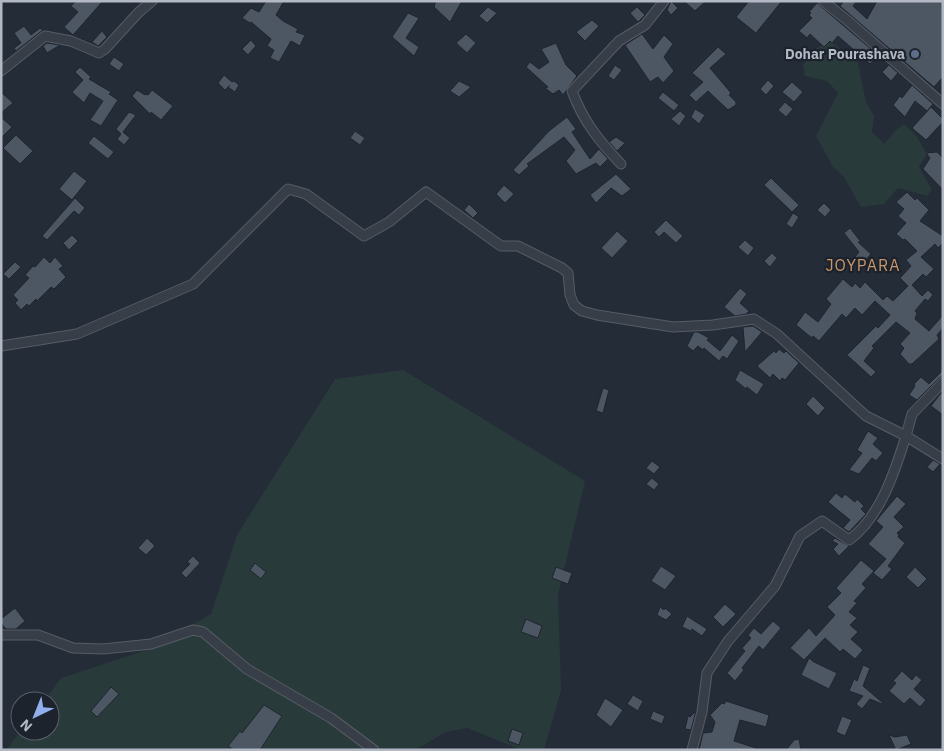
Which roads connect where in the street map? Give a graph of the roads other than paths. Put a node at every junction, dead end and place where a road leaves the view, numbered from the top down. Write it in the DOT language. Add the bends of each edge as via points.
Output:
graph roads {
  1 [pos="152,1"];
  2 [pos="664,1"];
  3 [pos="823,1"];
  4 [pos="1,71"];
  5 [pos="943,104"];
  6 [pos="621,164"];
  7 [pos="1,346"];
  8 [pos="943,382"];
  9 [pos="906,436"];
  10 [pos="943,459"];
  11 [pos="1,635"];
  12 [pos="374,750"];
  13 [pos="692,750"];
  1 -- 4 [label="street" via="99,53 71,41 45,36"];
  2 -- 6 [label="street" via="645,25 619,41 572,91 580,112 594,133"];
  3 -- 5 [label="street"];
  7 -- 9 [label="street" via="77,334 193,284 288,189 306,194 364,236 389,222 426,192 501,246 518,246 562,268 568,273 574,305 582,310 673,327 754,319 777,334 866,416"];
  8 -- 9 [label="street" via="912,414"];
  9 -- 10 [label="street"];
  9 -- 13 [label="street" via="882,500 859,533 849,540 822,520 800,536 775,586 728,641 707,674"];
  11 -- 12 [label="street" via="38,635 73,648 103,649 152,644 193,630 203,632 247,669 331,718"];
}
